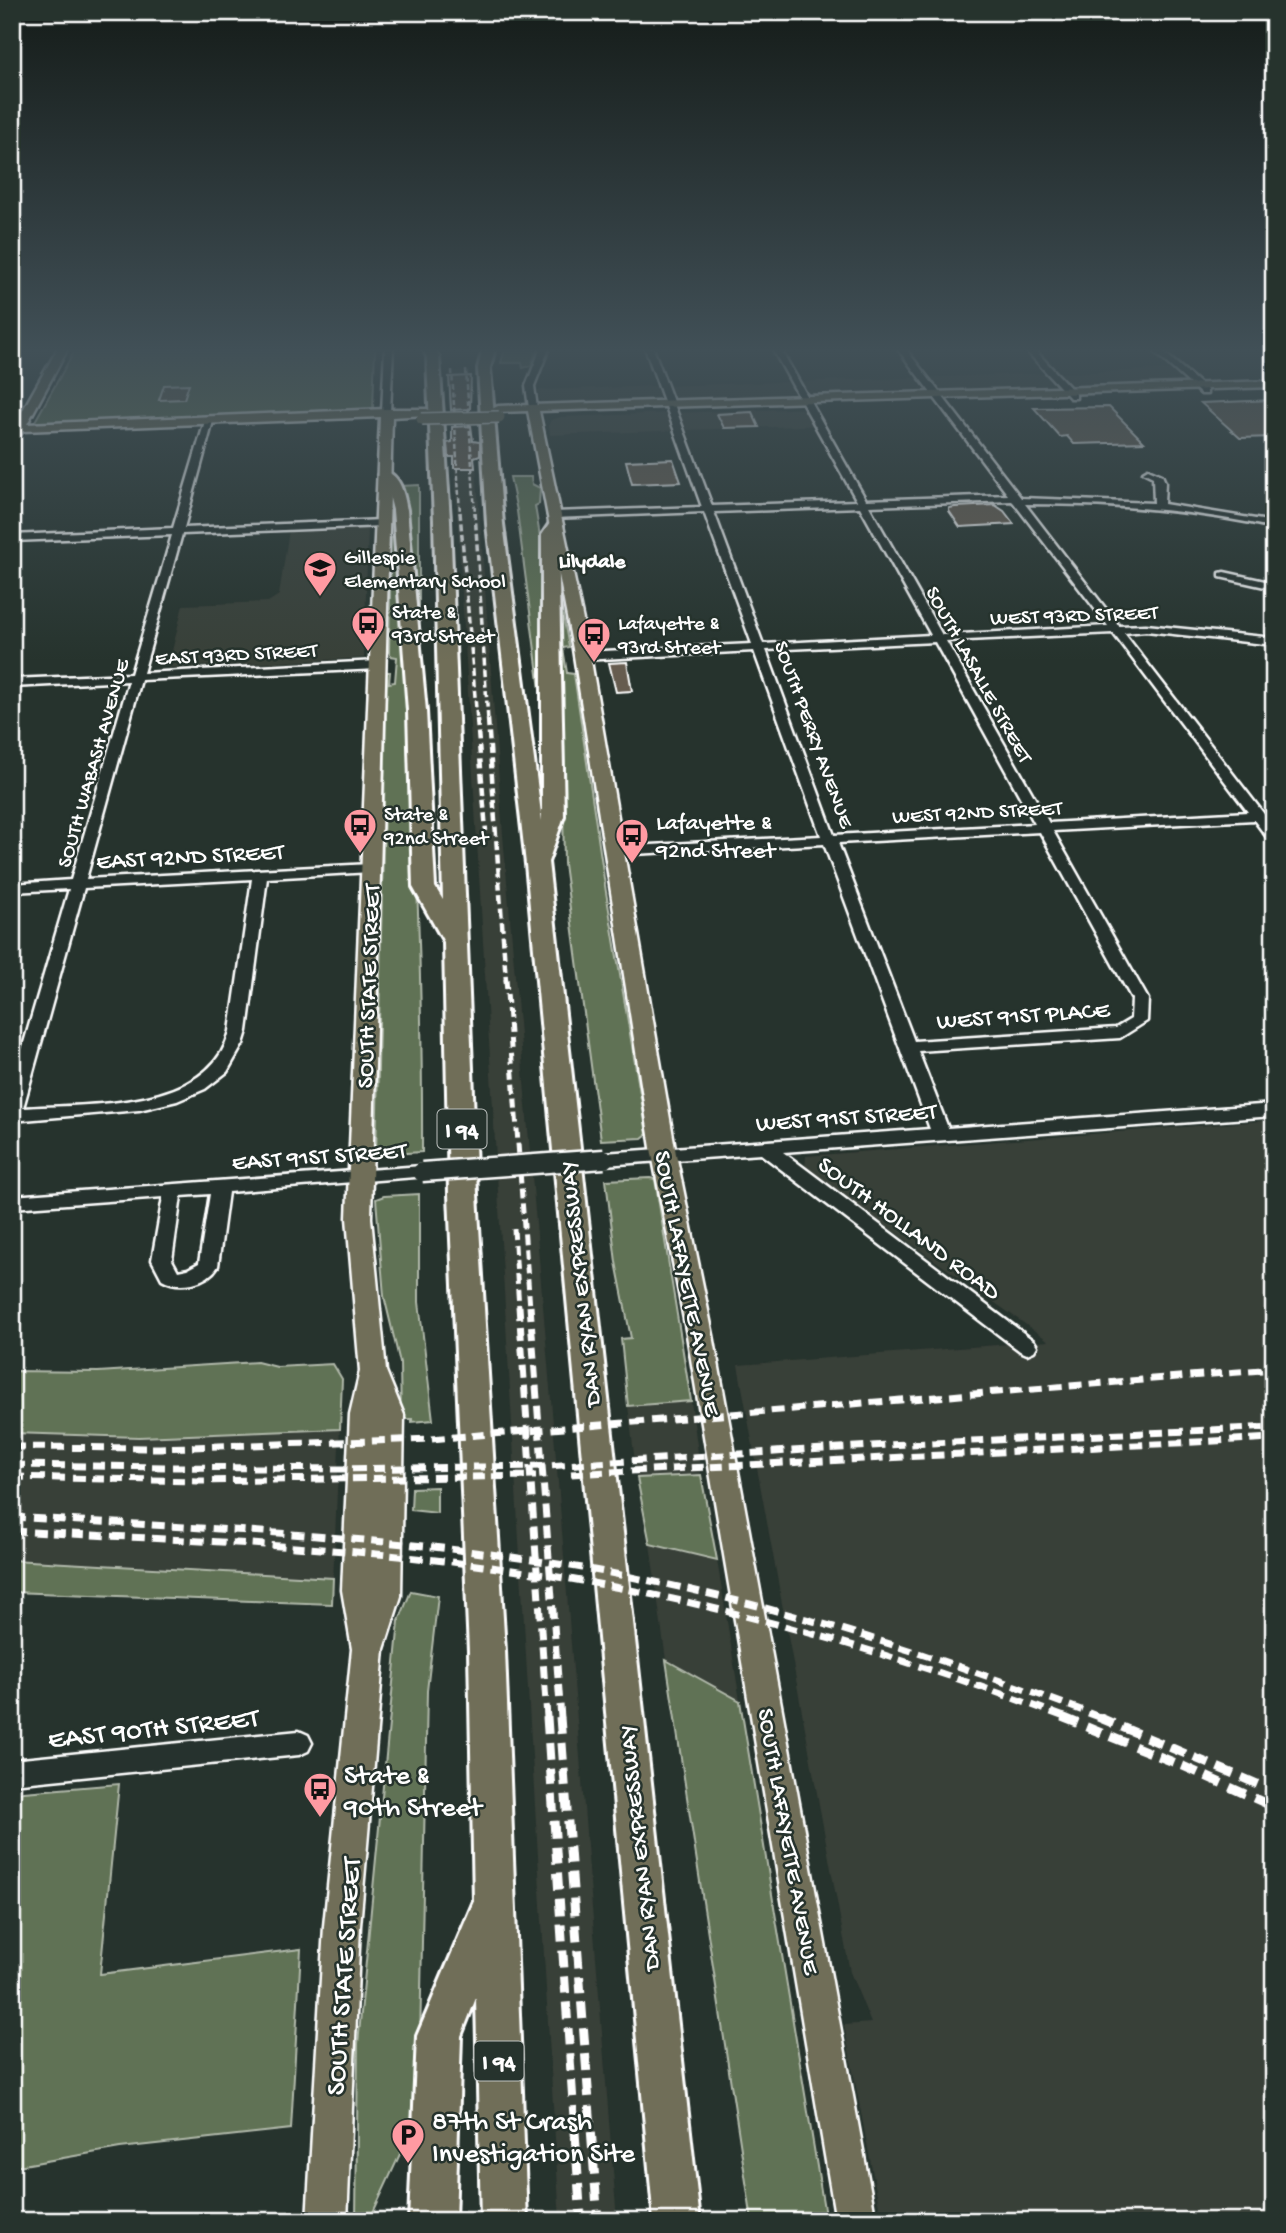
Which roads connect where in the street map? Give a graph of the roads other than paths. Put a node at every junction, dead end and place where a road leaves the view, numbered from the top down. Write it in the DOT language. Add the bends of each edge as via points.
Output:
graph roads {
  1 [pos="201,452"];
  2 [pos="385,452"];
  3 [pos="438,452"];
  4 [pos="490,452"];
  5 [pos="541,452"];
  6 [pos="687,452"];
  7 [pos="834,452"];
  8 [pos="979,452"];
  9 [pos="1148,472"];
  10 [pos="385,475"];
  11 [pos="1016,500"];
  12 [pos="863,504"];
  13 [pos="1159,506"];
  14 [pos="708,510"];
  15 [pos="554,521"];
  16 [pos="383,523"];
  17 [pos="1274,525"];
  18 [pos="180,531"];
  19 [pos="12,538"];
  20 [pos="1224,575"];
  21 [pos="1274,586"];
  22 [pos="1115,629"];
  23 [pos="938,638"];
  24 [pos="1274,642"];
  25 [pos="758,647"];
  26 [pos="582,656"];
  27 [pos="378,665"];
  28 [pos="138,677"];
  29 [pos="12,683"];
  30 [pos="1258,817"];
  31 [pos="1044,828"];
  32 [pos="1274,837"];
  33 [pos="829,840"];
  34 [pos="614,851"];
  35 [pos="537,864"];
  36 [pos="371,867"];
  37 [pos="260,874"];
  38 [pos="79,884"];
  39 [pos="12,888"];
  40 [pos="456,944"];
  41 [pos="1139,1021"];
  42 [pos="906,1047"];
  43 [pos="1274,1110"];
  44 [pos="13,1114"];
  45 [pos="941,1134"];
  46 [pos="764,1147"];
  47 [pos="664,1154"];
  48 [pos="422,1172"];
  49 [pos="360,1177"];
  50 [pos="220,1187"];
  51 [pos="173,1191"];
  52 [pos="12,1202"];
  53 [pos="1027,1346"];
  54 [pos="299,1743"];
  55 [pos="12,1772"];
  56 [pos="494,1902"];
  57 [pos="671,2163"];
  58 [pos="327,2221"];
  59 [pos="432,2221"];
  60 [pos="504,2221"];
  61 [pos="677,2221"];
  62 [pos="697,2221"];
  63 [pos="856,2221"];
  1 -- 18 [label="street, SOUTH WABASH AVENUE"];
  2 -- 10 [label="main road, SOUTH STATE STREET"];
  3 -- 40 [label="highway, I 94"];
  4 -- 35 [label="highway, DAN RYAN EXPRESSWAY"];
  5 -- 15 [label="main road, SOUTH LAFAYETTE AVENUE"];
  6 -- 14 [label="street, SOUTH PERRY AVENUE"];
  7 -- 12 [label="street, SOUTH LASALLE STREET"];
  8 -- 11 [label="street"];
  9 -- 13 [label="street" via="1160,482"];
  10 -- 16 [label="main road, SOUTH STATE STREET"];
  10 -- 40 [label="highway" via="394,486 400,510 417,711 424,887"];
  11 -- 12 [label="street"];
  11 -- 13 [label="street"];
  11 -- 22 [label="street"];
  12 -- 14 [label="street"];
  12 -- 23 [label="street, SOUTH LASALLE STREET"];
  13 -- 17 [label="street"];
  14 -- 15 [label="street"];
  14 -- 25 [label="street, SOUTH PERRY AVENUE"];
  15 -- 26 [label="main road, SOUTH LAFAYETTE AVENUE"];
  15 -- 35 [label="highway" via="550,535 554,816"];
  16 -- 18 [label="street"];
  16 -- 27 [label="main road, SOUTH STATE STREET"];
  18 -- 19 [label="street"];
  18 -- 28 [label="street, SOUTH WABASH AVENUE"];
  20 -- 21 [label="street"];
  22 -- 23 [label="street, WEST 93RD STREET"];
  22 -- 24 [label="street, WEST 93RD STREET" via="1146,628"];
  22 -- 30 [label="street"];
  23 -- 25 [label="street, WEST 93RD STREET"];
  23 -- 31 [label="street, SOUTH LASALLE STREET"];
  25 -- 26 [label="street, WEST 93RD STREET"];
  25 -- 33 [label="street, SOUTH PERRY AVENUE"];
  26 -- 34 [label="main road, SOUTH LAFAYETTE AVENUE"];
  27 -- 28 [label="street, EAST 93RD STREET"];
  27 -- 36 [label="main road, SOUTH STATE STREET"];
  28 -- 29 [label="street, EAST 93RD STREET"];
  28 -- 38 [label="street, SOUTH WABASH AVENUE"];
  30 -- 31 [label="street, WEST 92ND STREET"];
  30 -- 32 [label="street"];
  31 -- 33 [label="street, WEST 92ND STREET"];
  31 -- 41 [label="street, SOUTH LASALLE STREET" via="1140,999"];
  33 -- 34 [label="street, WEST 92ND STREET"];
  33 -- 42 [label="street, SOUTH PERRY AVENUE"];
  34 -- 47 [label="main road, SOUTH LAFAYETTE AVENUE"];
  35 -- 57 [label="highway, DAN RYAN EXPRESSWAY"];
  36 -- 37 [label="street, EAST 92ND STREET"];
  36 -- 49 [label="main road, SOUTH STATE STREET"];
  37 -- 38 [label="street, EAST 92ND STREET"];
  37 -- 44 [label="street" via="236,1043 218,1073 202,1085 161,1100"];
  38 -- 39 [label="street, EAST 92ND STREET"];
  38 -- 44 [label="street, SOUTH WABASH AVENUE"];
  40 -- 56 [label="highway, I 94"];
  41 -- 42 [label="street, WEST 91ST PLACE" via="1120,1033 1104,1036"];
  42 -- 45 [label="street, SOUTH PERRY AVENUE"];
  43 -- 45 [label="street, WEST 91ST STREET"];
  45 -- 46 [label="street, WEST 91ST STREET"];
  46 -- 47 [label="street, WEST 91ST STREET"];
  46 -- 53 [label="street, SOUTH HOLLAND ROAD"];
  47 -- 48 [label="street, WEST 91ST STREET, bridge"];
  47 -- 63 [label="main road, SOUTH LAFAYETTE AVENUE"];
  48 -- 49 [label="street, EAST 91ST STREET"];
  49 -- 50 [label="street, EAST 91ST STREET"];
  49 -- 58 [label="main road, SOUTH STATE STREET" via="359,1218 373,1371 365,1414 357,1590 368,1649 342,1926"];
  50 -- 51 [label="street, EAST 91ST STREET"];
  50 -- 51 [label="street, EAST 91ST STREET" via="208,1266 183,1278 164,1271 162,1260"];
  51 -- 52 [label="street, EAST 91ST STREET"];
  54 -- 55 [label="street, EAST 90TH STREET"];
  56 -- 59 [label="highway" via="439,2036"];
  56 -- 60 [label="highway, I 94"];
  57 -- 61 [label="highway, DAN RYAN EXPRESSWAY"];
  57 -- 62 [label="highway"];
}
